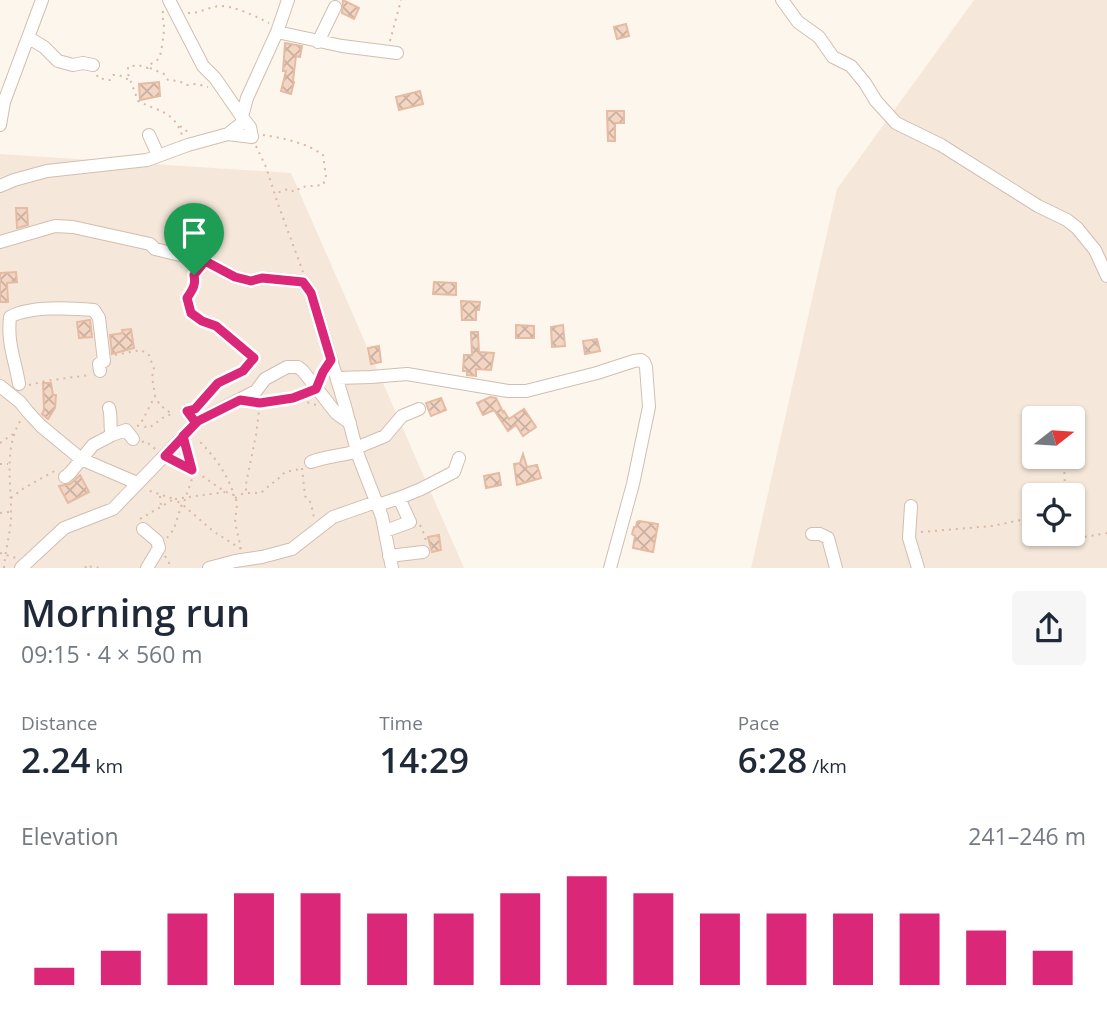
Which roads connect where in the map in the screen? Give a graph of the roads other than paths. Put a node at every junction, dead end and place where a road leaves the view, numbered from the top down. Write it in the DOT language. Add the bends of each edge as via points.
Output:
graph roads {
  1 [pos="42,0"];
  2 [pos="288,0"];
  3 [pos="782,0"];
  4 [pos="169,7"];
  5 [pos="335,7"];
  6 [pos="277,32"];
  7 [pos="29,38"];
  8 [pos="318,42"];
  9 [pos="392,53"];
  10 [pos="93,65"];
  11 [pos="242,117"];
  12 [pos="0,125"];
  13 [pos="228,134"];
  14 [pos="149,135"];
  15 [pos="158,155"];
  16 [pos="0,186"];
  17 [pos="0,242"];
  18 [pos="1107,276"];
  19 [pos="100,371"];
  20 [pos="337,377"];
  21 [pos="0,378"];
  22 [pos="19,384"];
  23 [pos="0,386"];
  24 [pos="16,399"];
  25 [pos="110,408"];
  26 [pos="419,409"];
  27 [pos="187,411"];
  28 [pos="350,423"];
  29 [pos="189,430"];
  30 [pos="129,434"];
  31 [pos="112,435"];
  32 [pos="357,450"];
  33 [pos="459,458"];
  34 [pos="81,459"];
  35 [pos="306,465"];
  36 [pos="62,472"];
  37 [pos="137,483"];
  38 [pos="399,498"];
  39 [pos="377,504"];
  40 [pos="911,506"];
  41 [pos="143,529"];
  42 [pos="385,531"];
  43 [pos="813,534"];
  44 [pos="423,552"];
  45 [pos="391,562"];
  46 [pos="215,567"];
  47 [pos="21,568"];
  48 [pos="147,568"];
  49 [pos="610,568"];
  50 [pos="836,568"];
  51 [pos="918,568"];
  1 -- 7 [label="street"];
  2 -- 6 [label="street"];
  3 -- 18 [label="street" via="833,57 851,66 896,122 1067,220 1095,250"];
  4 -- 11 [label="street" via="203,66"];
  5 -- 8 [label="street"];
  6 -- 8 [label="street"];
  6 -- 11 [label="street"];
  7 -- 10 [label="street" via="58,61"];
  7 -- 12 [label="street"];
  8 -- 9 [label="street"];
  11 -- 13 [label="street" via="242,123"];
  11 -- 13 [label="street" via="253,137"];
  13 -- 15 [label="street"];
  14 -- 15 [label="street"];
  15 -- 16 [label="street" via="47,171"];
  17 -- 20 [label="street" via="55,226 73,227 150,244 251,281 303,282"];
  19 -- 22 [label="street" via="99,364 104,361 94,310 18,312 10,317 8,333"];
  20 -- 28 [label="street"];
  20 -- 49 [label="street" via="407,374 526,391 644,362 649,407"];
  21 -- 22 [label="street"];
  22 -- 24 [label="street"];
  23 -- 24 [label="street"];
  24 -- 34 [label="street"];
  25 -- 31 [label="street"];
  26 -- 32 [label="street" via="402,416 385,436"];
  27 -- 29 [label="street"];
  28 -- 29 [label="street" via="298,368 288,367"];
  28 -- 32 [label="street"];
  29 -- 37 [label="street"];
  30 -- 31 [label="street"];
  31 -- 34 [label="street" via="93,445"];
  32 -- 35 [label="street"];
  32 -- 39 [label="street"];
  33 -- 38 [label="street" via="454,472"];
  34 -- 36 [label="street" via="70,473"];
  34 -- 37 [label="street"];
  37 -- 47 [label="street" via="113,509 64,527"];
  38 -- 39 [label="street"];
  38 -- 42 [label="street" via="410,522"];
  39 -- 42 [label="street"];
  39 -- 46 [label="street" via="340,514 292,549"];
  40 -- 51 [label="street" via="909,538"];
  41 -- 48 [label="street" via="159,548"];
  42 -- 45 [label="street"];
  43 -- 50 [label="street" via="828,538"];
  44 -- 45 [label="street"];
}
